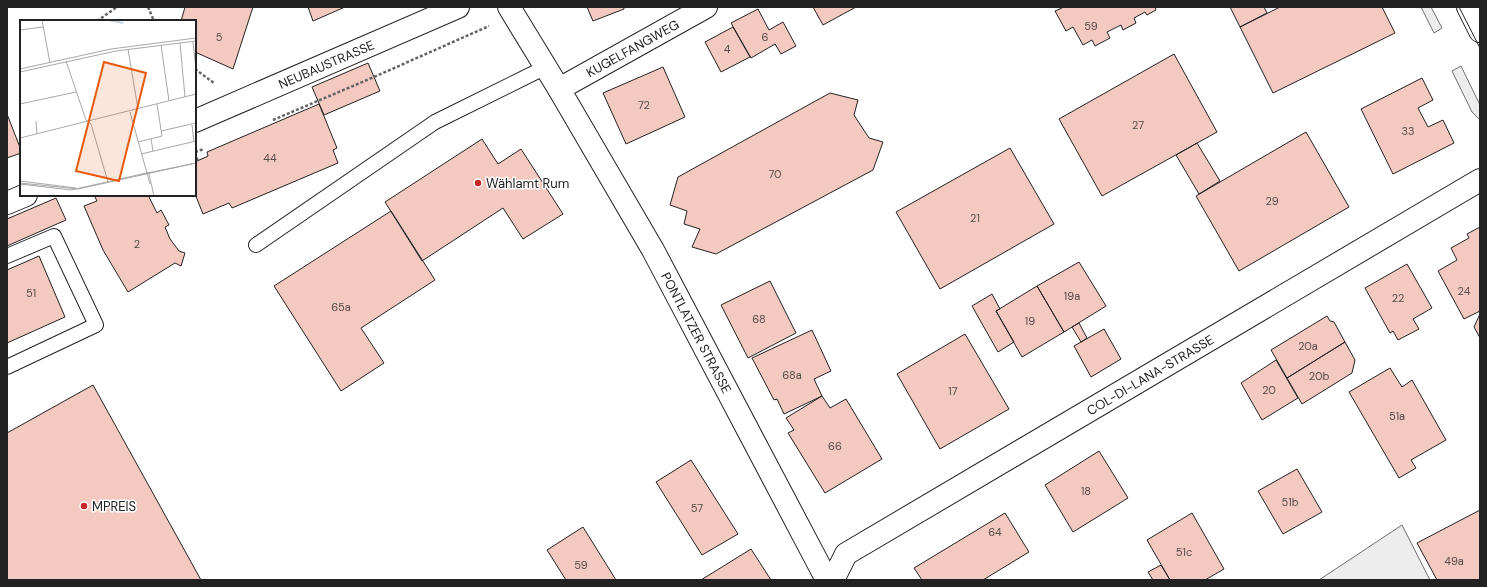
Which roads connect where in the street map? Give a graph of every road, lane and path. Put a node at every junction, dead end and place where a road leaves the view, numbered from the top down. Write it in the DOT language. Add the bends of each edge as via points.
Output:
graph roads {
  1 [pos="117,7"];
  2 [pos="148,7"];
  3 [pos="458,7"];
  4 [pos="706,7"];
  5 [pos="1468,7"];
  6 [pos="512,11"];
  7 [pos="98,20"];
  8 [pos="154,20"];
  9 [pos="1480,31"];
  10 [pos="546,67"];
  11 [pos="196,70"];
  12 [pos="217,85"];
  13 [pos="559,89"];
  14 [pos="301,108"];
  15 [pos="196,122"];
  16 [pos="196,156"];
  17 [pos="198,161"];
  18 [pos="1480,180"];
  19 [pos="24,196"];
  20 [pos="7,203"];
  21 [pos="256,245"];
  22 [pos="7,256"];
  23 [pos="7,367"];
  24 [pos="827,580"];
  25 [pos="833,580"];
  1 -- 7 [label="path"];
  2 -- 8 [label="path"];
  3 -- 15 [label="street, NEUBAUSTRASSE"];
  4 -- 13 [label="street, KUGELFANGWEG"];
  5 -- 9 [label="street"];
  6 -- 10 [label="street, PONTLATZER STRASSE"];
  6 -- 14 [label="path"];
  10 -- 13 [label="street, PONTLATZER STRASSE"];
  10 -- 21 [label="lane" via="435,122"];
  11 -- 12 [label="path"];
  13 -- 24 [label="street, PONTLATZER STRASSE" via="653,250"];
  16 -- 17 [label="path"];
  18 -- 25 [label="street, COL-DI-LANA-STRASSE" via="846,554"];
  19 -- 20 [label="street"];
  22 -- 23 [label="lane" via="54,236 96,325"];
}
